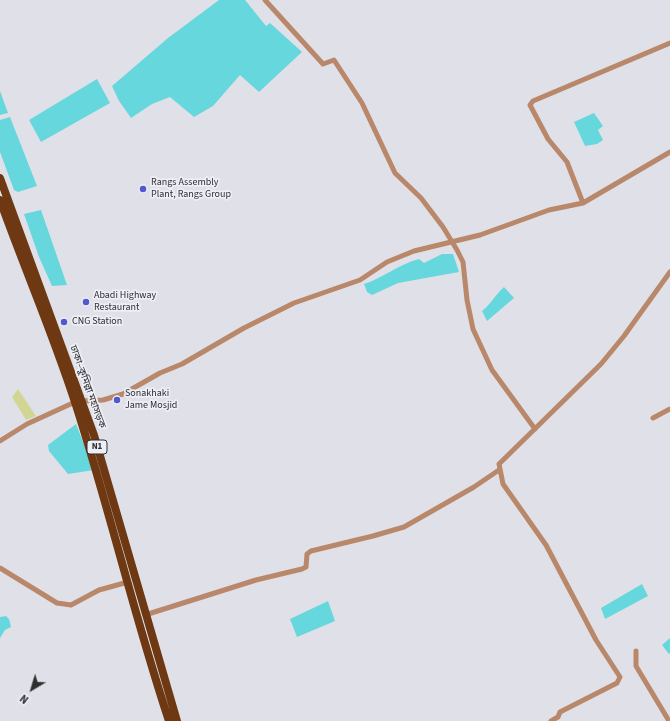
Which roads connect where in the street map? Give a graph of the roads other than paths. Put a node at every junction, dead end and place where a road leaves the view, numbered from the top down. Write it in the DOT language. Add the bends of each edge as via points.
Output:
graph roads {
  1 [pos="265,0"];
  2 [pos="670,43"];
  3 [pos="670,152"];
  4 [pos="0,178"];
  5 [pos="0,200"];
  6 [pos="583,203"];
  7 [pos="451,242"];
  8 [pos="670,272"];
  9 [pos="78,401"];
  10 [pos="670,408"];
  11 [pos="653,418"];
  12 [pos="535,429"];
  13 [pos="0,441"];
  14 [pos="499,470"];
  15 [pos="0,568"];
  16 [pos="128,582"];
  17 [pos="145,615"];
  18 [pos="636,651"];
  19 [pos="169,721"];
  20 [pos="176,721"];
  21 [pos="551,721"];
  22 [pos="670,721"];
  1 -- 7 [label="street" via="323,64 334,60 362,104 395,172 421,198"];
  2 -- 6 [label="street" via="533,101 530,105 548,138 567,162"];
  3 -- 6 [label="street"];
  4 -- 9 [label="highway, ঢাকা–কুমিল্লা মহাসড়ক / N1"];
  5 -- 9 [label="highway, ঢাকা–কুমিল্লা মহাসড়ক / N1"];
  6 -- 7 [label="street" via="549,210 511,225"];
  7 -- 9 [label="street" via="414,251 387,262 360,280 294,303 123,394 103,400"];
  7 -- 12 [label="street" via="463,262 473,329 492,370"];
  8 -- 12 [label="street" via="601,364"];
  9 -- 13 [label="street" via="27,424"];
  9 -- 16 [label="highway, ঢাকা–কুমিল্লা মহাসড়ক / N1"];
  9 -- 17 [label="highway, ঢাকা–কুমিল্লা মহাসড়ক / N1" via="94,435"];
  10 -- 11 [label="street"];
  12 -- 14 [label="street" via="499,464"];
  14 -- 17 [label="street" via="404,527 307,554 306,567 302,569 256,580"];
  14 -- 21 [label="street" via="503,484 546,545 596,640 620,677 618,683 560,712 558,717"];
  15 -- 16 [label="street" via="57,603 72,605 99,590"];
  16 -- 19 [label="highway, ঢাকা–কুমিল্লা মহাসড়ক / N1" via="151,668"];
  17 -- 20 [label="highway, ঢাকা–কুমিল্লা মহাসড়ক / N1"];
  18 -- 22 [label="street" via="636,666"];
}
